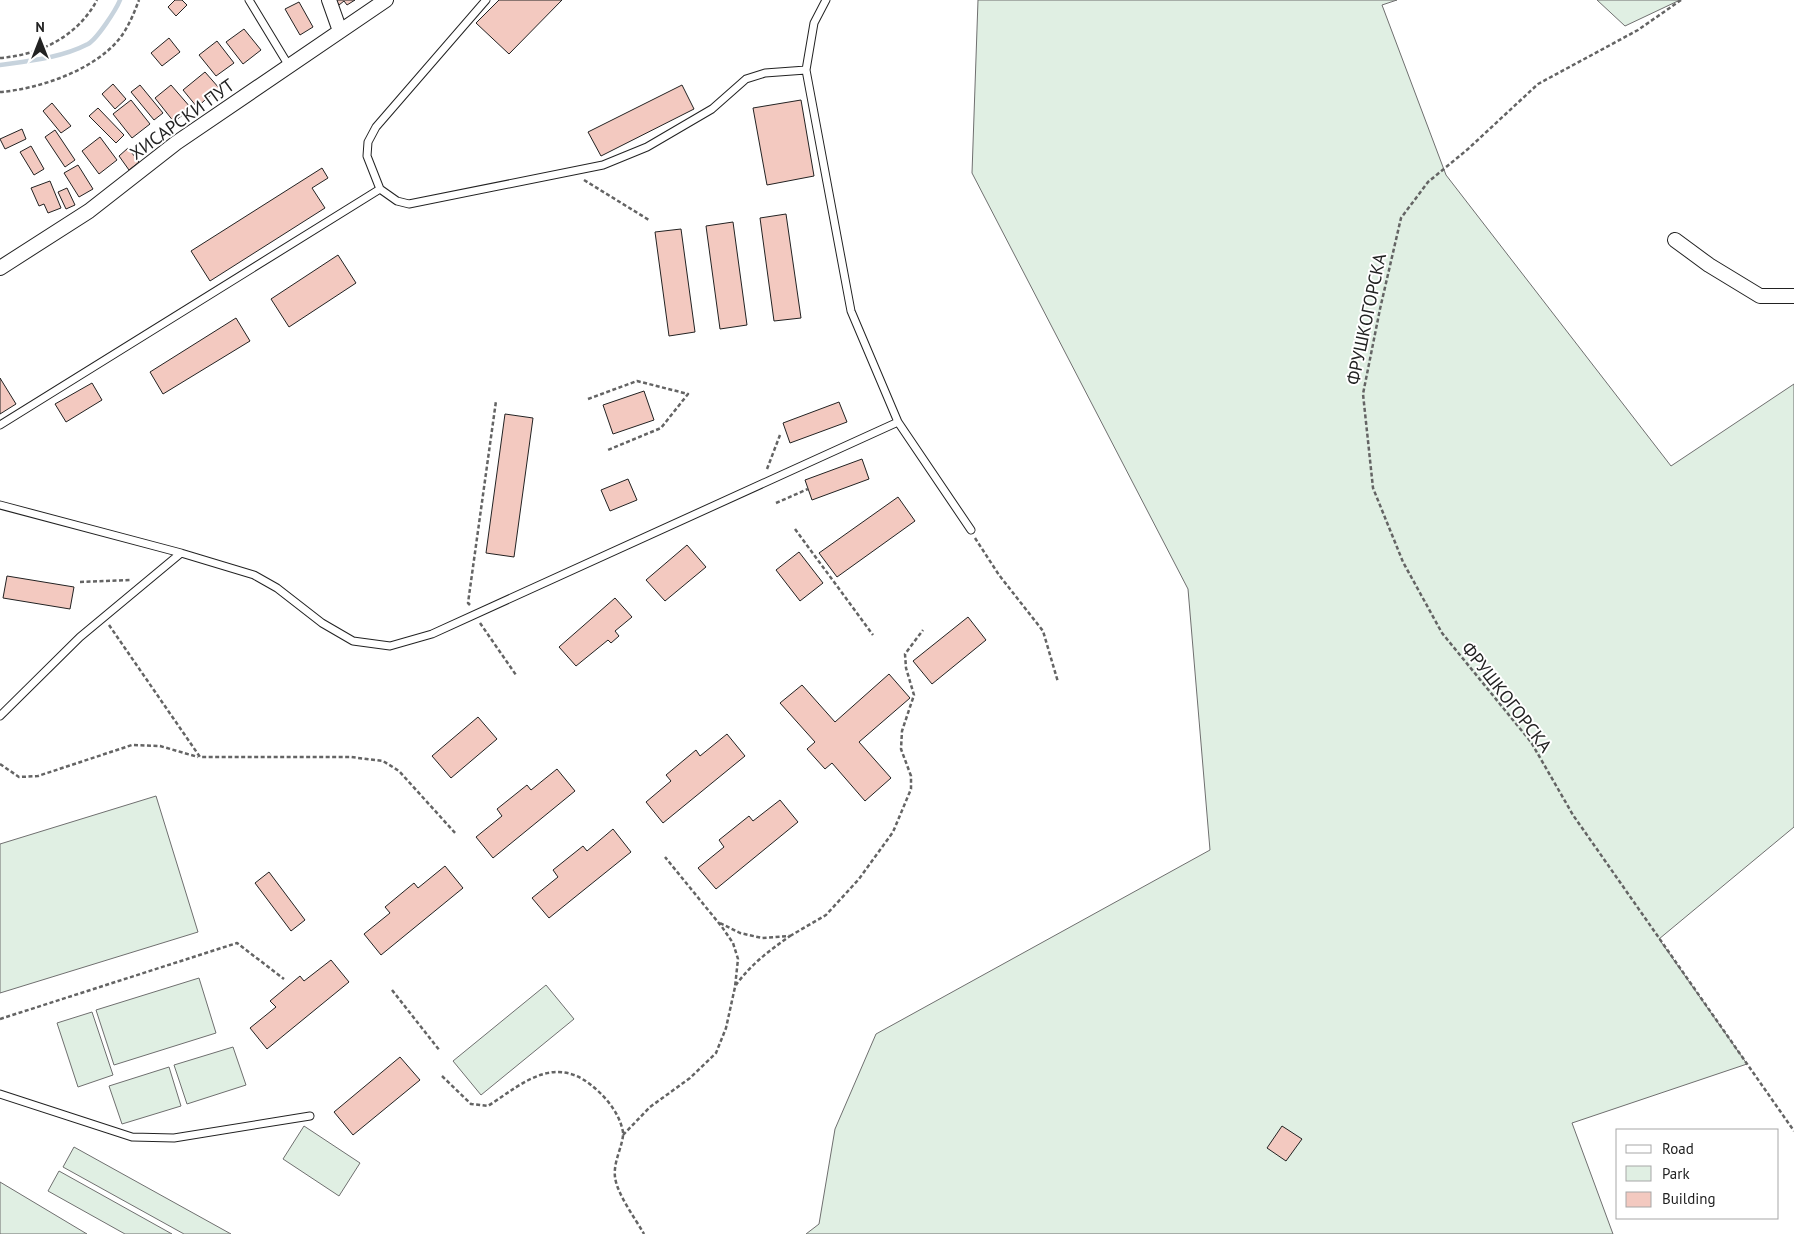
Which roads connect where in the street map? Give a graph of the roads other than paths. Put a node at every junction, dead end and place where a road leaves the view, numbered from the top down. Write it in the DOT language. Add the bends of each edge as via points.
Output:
graph roads {
  1 [pos="249,0"];
  2 [pos="329,0"];
  3 [pos="386,0"];
  4 [pos="486,0"];
  5 [pos="826,0"];
  6 [pos="340,31"];
  7 [pos="288,66"];
  8 [pos="806,70"];
  9 [pos="380,189"];
  10 [pos="1675,240"];
  11 [pos="0,268"];
  12 [pos="1794,296"];
  13 [pos="898,422"];
  14 [pos="0,425"];
  15 [pos="0,505"];
  16 [pos="971,530"];
  17 [pos="181,553"];
  18 [pos="0,716"];
  19 [pos="0,1094"];
  20 [pos="310,1116"];
  1 -- 7 [label="lane"];
  2 -- 6 [label="street"];
  3 -- 6 [label="street, ХИСАРСКИ ПУТ"];
  4 -- 9 [label="lane" via="376,127 368,142 367,156"];
  5 -- 8 [label="lane" via="814,23"];
  6 -- 7 [label="street, ХИСАРСКИ ПУТ"];
  7 -- 11 [label="street, ХИСАРСКИ ПУТ" via="176,143 89,211"];
  8 -- 9 [label="lane" via="765,73 746,79 712,109 647,147 603,165 409,204"];
  8 -- 13 [label="lane" via="851,311"];
  9 -- 14 [label="lane"];
  10 -- 12 [label="street" via="1760,296"];
  13 -- 16 [label="lane"];
  13 -- 17 [label="lane" via="432,634 390,646 353,641 254,575"];
  15 -- 17 [label="lane"];
  17 -- 18 [label="lane" via="80,637"];
  19 -- 20 [label="lane" via="132,1137 174,1138"];
}
